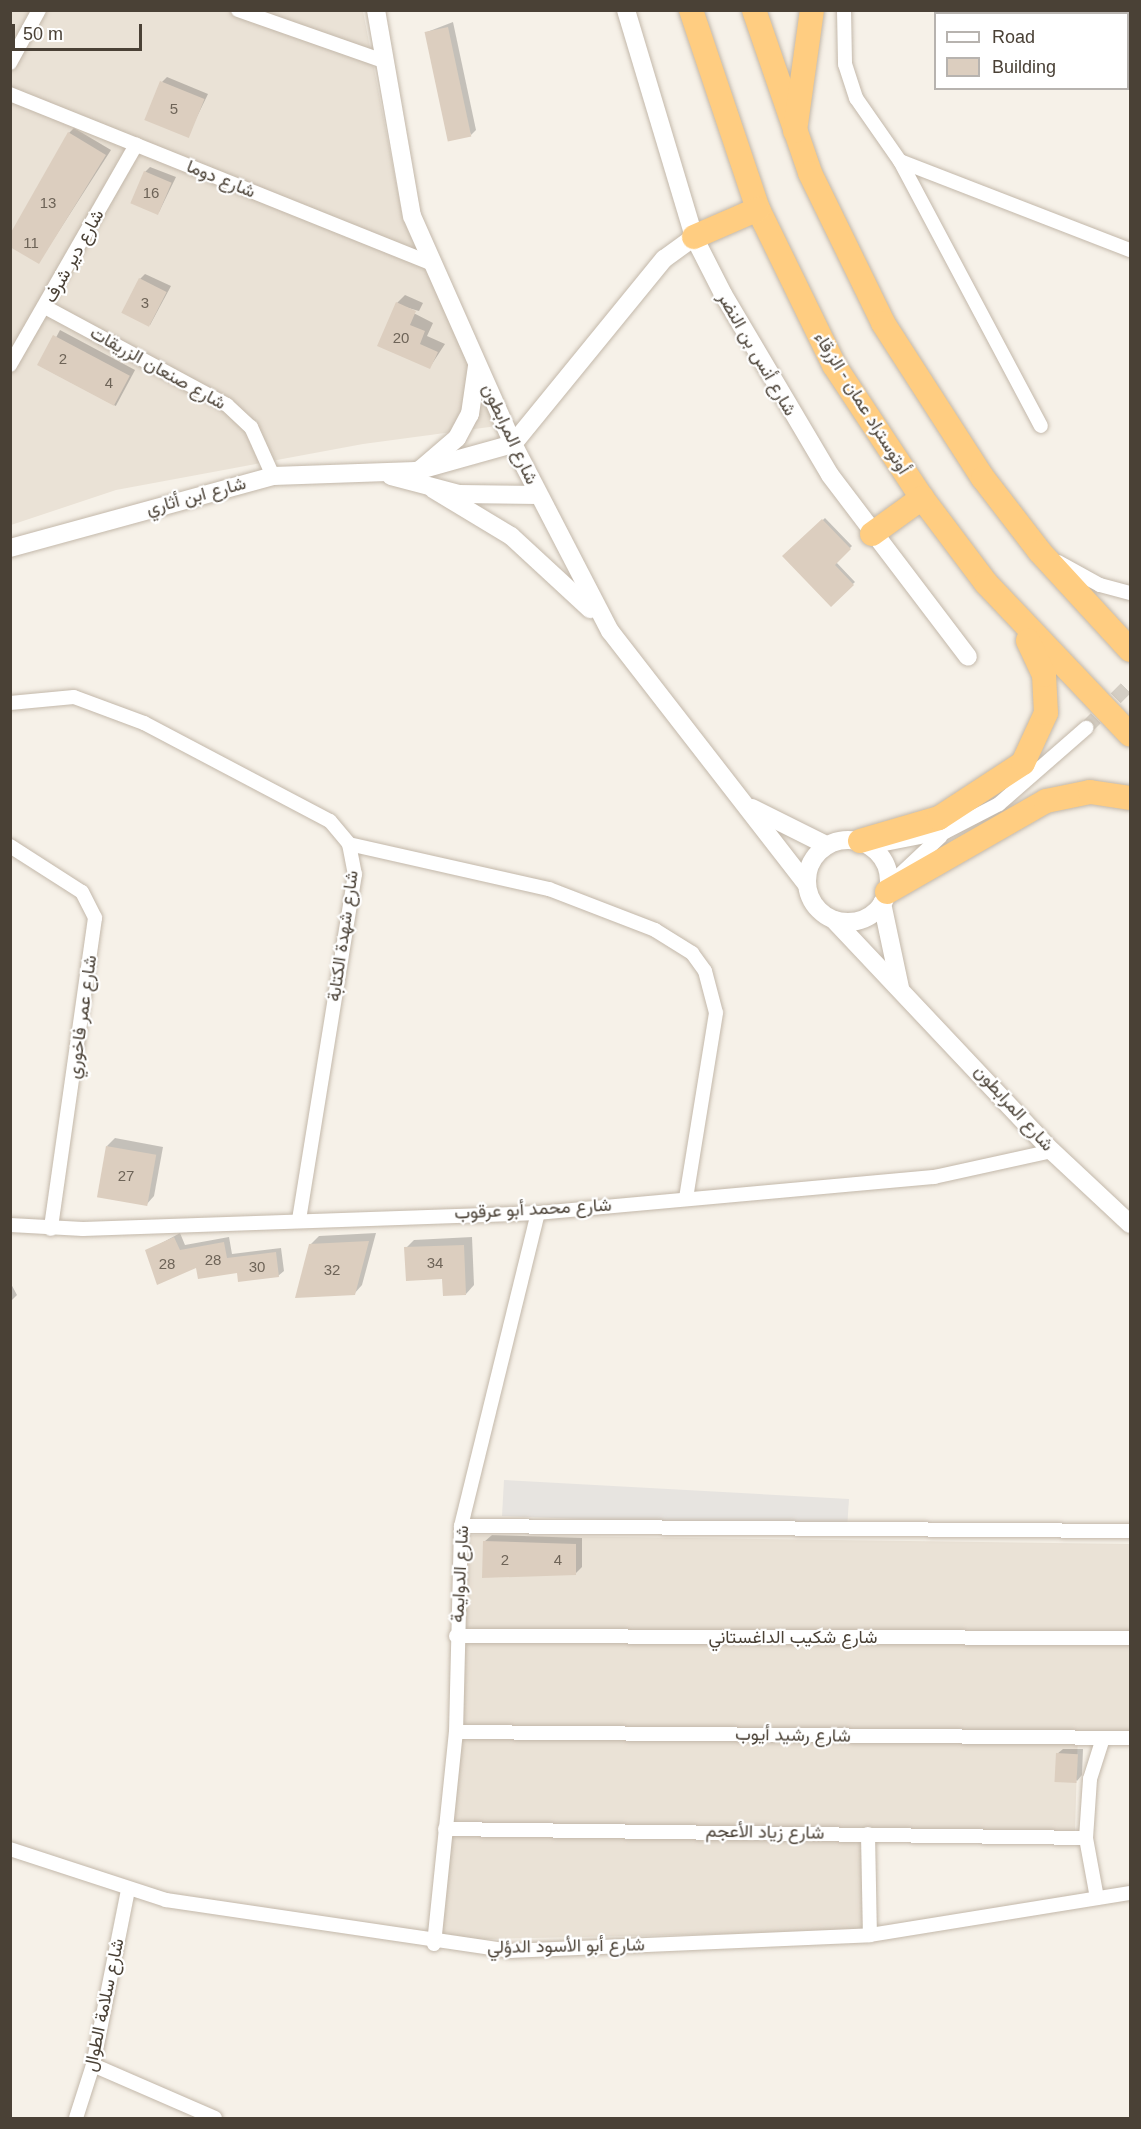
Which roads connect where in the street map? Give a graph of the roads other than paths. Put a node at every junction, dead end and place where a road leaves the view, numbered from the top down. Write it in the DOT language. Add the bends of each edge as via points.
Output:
graph roads {
  1 [pos="39,10"];
  2 [pos="238,10"];
  3 [pos="376,10"];
  4 [pos="626,10"];
  5 [pos="691,10"];
  6 [pos="754,10"];
  7 [pos="812,10"];
  8 [pos="844,10"];
  9 [pos="384,61"];
  10 [pos="10,63"];
  11 [pos="10,94"];
  12 [pos="795,131"];
  13 [pos="136,146"];
  14 [pos="900,161"];
  15 [pos="758,208"];
  16 [pos="694,237"];
  17 [pos="1131,250"];
  18 [pos="431,263"];
  19 [pos="45,307"];
  20 [pos="477,362"];
  21 [pos="10,365"];
  22 [pos="1041,426"];
  23 [pos="513,444"];
  24 [pos="416,471"];
  25 [pos="386,474"];
  26 [pos="273,476"];
  27 [pos="433,489"];
  28 [pos="538,495"];
  29 [pos="922,498"];
  30 [pos="872,534"];
  31 [pos="10,548"];
  32 [pos="1040,552"];
  33 [pos="1131,593"];
  34 [pos="1021,624"];
  35 [pos="610,632"];
  36 [pos="1131,650"];
  37 [pos="968,657"];
  38 [pos="10,703"];
  39 [pos="1086,728"];
  40 [pos="1131,735"];
  41 [pos="1131,798"];
  42 [pos="752,808"];
  43 [pos="945,832"];
  44 [pos="865,843"];
  45 [pos="349,844"];
  46 [pos="826,845"];
  47 [pos="10,846"];
  48 [pos="806,884"];
  49 [pos="886,894"];
  50 [pos="834,920"];
  51 [pos="900,988"];
  52 [pos="1052,1151"];
  53 [pos="686,1199"];
  54 [pos="538,1213"];
  55 [pos="299,1219"];
  56 [pos="1131,1224"];
  57 [pos="10,1226"];
  58 [pos="51,1229"];
  59 [pos="461,1526"];
  60 [pos="1131,1531"];
  61 [pos="456,1636"];
  62 [pos="1131,1638"];
  63 [pos="456,1732"];
  64 [pos="1103,1738"];
  65 [pos="1131,1738"];
  66 [pos="445,1829"];
  67 [pos="868,1834"];
  68 [pos="1086,1839"];
  69 [pos="10,1849"];
  70 [pos="128,1890"];
  71 [pos="1131,1893"];
  72 [pos="1097,1898"];
  73 [pos="870,1935"];
  74 [pos="434,1944"];
  75 [pos="93,2065"];
  76 [pos="76,2118"];
  77 [pos="214,2118"];
  1 -- 10 [label="street"];
  2 -- 9 [label="street"];
  3 -- 9 [label="street, شارع المرابطون"];
  4 -- 16 [label="street, شارع أنس بن النضر"];
  5 -- 15 [label="highway, أوتوستراد عمان - الزرقاء"];
  6 -- 12 [label="highway"];
  7 -- 12 [label="highway"];
  8 -- 14 [label="street" via="849,82"];
  9 -- 18 [label="street, شارع المرابطون" via="412,216"];
  11 -- 13 [label="street, شارع دوما"];
  12 -- 32 [label="highway" via="882,323 930,402"];
  13 -- 18 [label="street, شارع دوما"];
  13 -- 19 [label="street, شارع دير شرف"];
  14 -- 17 [label="street"];
  14 -- 22 [label="street"];
  15 -- 16 [label="highway"];
  15 -- 29 [label="highway, أوتوستراد عمان - الزرقاء" via="834,364"];
  16 -- 23 [label="street" via="664,259"];
  16 -- 30 [label="street, شارع أنس بن النضر" via="792,416"];
  18 -- 20 [label="street, شارع المرابطون"];
  19 -- 21 [label="street, شارع دير شرف"];
  19 -- 26 [label="street, شارع صنعان الزريقات" via="227,405 251,427"];
  20 -- 23 [label="street, شارع المرابطون"];
  20 -- 24 [label="street" via="470,414 445,451"];
  23 -- 24 [label="street, شارع ابن أثاري"];
  23 -- 28 [label="street, شارع المرابطون"];
  24 -- 25 [label="street, شارع ابن أثاري"];
  25 -- 26 [label="street, شارع ابن أثاري"];
  25 -- 27 [label="street, شارع ابن أثاري"];
  26 -- 31 [label="street, شارع ابن أثاري"];
  27 -- 28 [label="street, شارع ابن أثاري"];
  27 -- 35 [label="street" via="538,558"];
  28 -- 35 [label="street, شارع المرابطون"];
  29 -- 30 [label="highway"];
  29 -- 34 [label="highway, أوتوستراد عمان - الزرقاء"];
  30 -- 37 [label="street, شارع أنس بن النضر"];
  32 -- 33 [label="street" via="1100,585"];
  32 -- 36 [label="highway"];
  34 -- 40 [label="highway, أوتوستراد عمان - الزرقاء"];
  34 -- 44 [label="highway" via="1046,694 1041,731 1023,763 939,818"];
  35 -- 42 [label="street, شارع المرابطون" via="644,680"];
  38 -- 45 [label="street, شارع شهدة الكتابة" via="54,696 88,700 251,776 330,821"];
  39 -- 43 [label="street" via="1022,788"];
  41 -- 49 [label="highway" via="1090,792 1046,801"];
  42 -- 46 [label="street, شارع المرابطون"];
  42 -- 48 [label="street, شارع المرابطون" via="761,830"];
  43 -- 44 [label="street"];
  43 -- 49 [label="street"];
  44 -- 46 [label="street"];
  44 -- 49 [label="street" via="885,863"];
  45 -- 53 [label="street" via="549,889 655,930 693,953 710,981 716,1013"];
  45 -- 55 [label="street, شارع شهدة الكتابة" via="355,874"];
  46 -- 48 [label="street" via="808,869"];
  47 -- 58 [label="street, شارع عمر فاخوري" via="82,892 95,918"];
  48 -- 50 [label="street" via="811,900"];
  49 -- 50 [label="street" via="861,920"];
  49 -- 51 [label="street"];
  50 -- 51 [label="street, شارع المرابطون"];
  51 -- 52 [label="street, شارع المرابطون"];
  52 -- 53 [label="street, شارع محمد أبو عرقوب" via="934,1177"];
  52 -- 56 [label="street, شارع المرابطون"];
  53 -- 54 [label="street, شارع محمد أبو عرقوب"];
  54 -- 55 [label="street, شارع محمد أبو عرقوب"];
  54 -- 59 [label="street, شارع الدوايمة"];
  55 -- 58 [label="street, شارع محمد أبو عرقوب"];
  57 -- 58 [label="street, شارع محمد أبو عرقوب"];
  59 -- 60 [label="street"];
  59 -- 61 [label="street, شارع الدوايمة"];
  61 -- 62 [label="street, شارع شكيب الداغستاني"];
  61 -- 63 [label="street, شارع الدوايمة"];
  63 -- 64 [label="street, شارع رشيد أيوب"];
  63 -- 66 [label="street, شارع الدوايمة"];
  64 -- 65 [label="street, شارع رشيد أيوب"];
  64 -- 68 [label="street" via="1090,1779"];
  66 -- 67 [label="street, شارع زياد الأعجم"];
  66 -- 74 [label="street, شارع الدوايمة"];
  67 -- 68 [label="street, شارع زياد الأعجم"];
  67 -- 73 [label="street"];
  68 -- 72 [label="street"];
  69 -- 70 [label="street, شارع أبو الأسود الدؤلي"];
  70 -- 74 [label="street, شارع أبو الأسود الدؤلي"];
  70 -- 75 [label="street, شارع سلامة الطوال"];
  71 -- 72 [label="street, شارع أبو الأسود الدؤلي"];
  72 -- 73 [label="street, شارع أبو الأسود الدؤلي"];
  73 -- 74 [label="street, شارع أبو الأسود الدؤلي" via="510,1951"];
  75 -- 76 [label="street, شارع سلامة الطوال"];
  75 -- 77 [label="street"];
}
